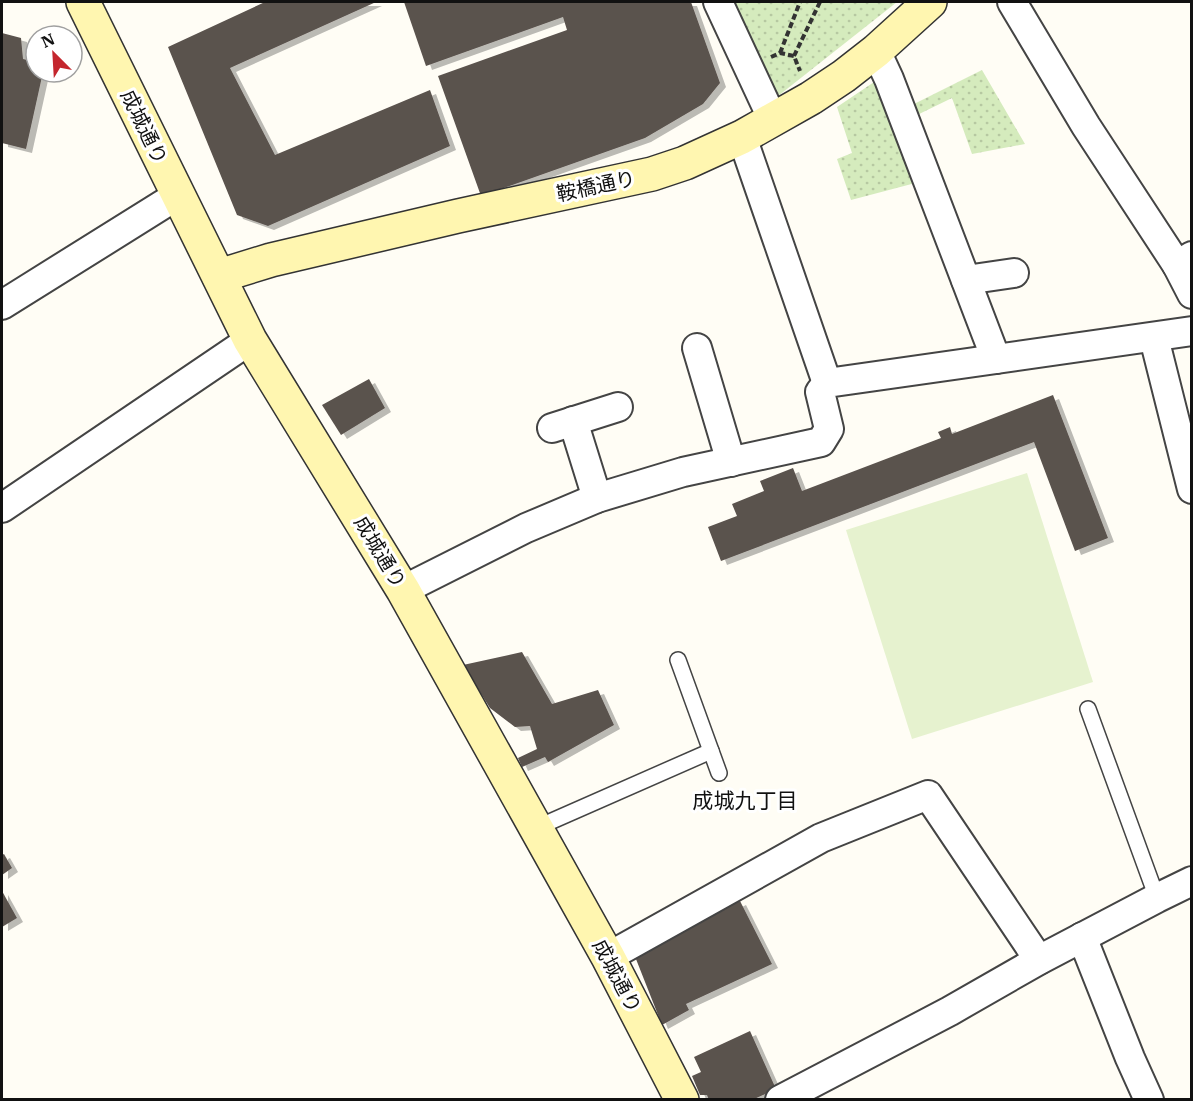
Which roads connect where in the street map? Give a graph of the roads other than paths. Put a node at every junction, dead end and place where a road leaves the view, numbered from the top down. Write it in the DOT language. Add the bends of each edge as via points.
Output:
graph roads {
  1 [pos="83,2"];
  2 [pos="718,2"];
  3 [pos="930,2"];
  4 [pos="1012,2"];
  5 [pos="876,51"];
  6 [pos="773,120"];
  7 [pos="742,137"];
  8 [pos="178,195"];
  9 [pos="1184,260"];
  10 [pos="1014,273"];
  11 [pos="219,276"];
  12 [pos="966,280"];
  13 [pos="1191,294"];
  14 [pos="2,305"];
  15 [pos="1191,331"];
  16 [pos="1154,338"];
  17 [pos="250,340"];
  18 [pos="697,348"];
  19 [pos="996,359"];
  20 [pos="827,383"];
  21 [pos="618,407"];
  22 [pos="731,462"];
  23 [pos="1191,489"];
  24 [pos="597,498"];
  25 [pos="2,508"];
  26 [pos="403,590"];
  27 [pos="678,660"];
  28 [pos="1088,709"];
  29 [pos="711,751"];
  30 [pos="719,773"];
  31 [pos="536,828"];
  32 [pos="1191,881"];
  33 [pos="1157,898"];
  34 [pos="1082,937"];
  35 [pos="608,957"];
  36 [pos="1039,960"];
  37 [pos="682,1100"];
  38 [pos="780,1100"];
  39 [pos="1149,1100"];
  1 -- 8 [label="street, 成城通り"];
  2 -- 6 [label="street"];
  3 -- 5 [label="street, 鞍橋通り"];
  4 -- 9 [label="street" via="1086,126"];
  5 -- 6 [label="street, 鞍橋通り"];
  5 -- 12 [label="street"];
  6 -- 7 [label="street, 鞍橋通り"];
  7 -- 11 [label="street, 鞍橋通り" via="652,174 271,260"];
  7 -- 20 [label="street"];
  8 -- 11 [label="street, 成城通り"];
  8 -- 14 [label="street"];
  9 -- 13 [label="street"];
  10 -- 12 [label="street"];
  11 -- 17 [label="street, 成城通り"];
  12 -- 19 [label="street"];
  15 -- 16 [label="street"];
  16 -- 19 [label="street"];
  16 -- 23 [label="street"];
  17 -- 25 [label="street"];
  17 -- 26 [label="street, 成城通り"];
  18 -- 22 [label="street"];
  19 -- 20 [label="street"];
  20 -- 22 [label="street" via="820,392 829,429 821,442"];
  21 -- 24 [label="street" via="563,424"];
  22 -- 24 [label="street"];
  24 -- 26 [label="street" via="526,528"];
  26 -- 31 [label="street, 成城通り"];
  27 -- 29 [label="lane"];
  28 -- 33 [label="lane"];
  29 -- 30 [label="lane"];
  29 -- 31 [label="lane"];
  31 -- 35 [label="street, 成城通り"];
  32 -- 33 [label="street"];
  33 -- 34 [label="street"];
  34 -- 36 [label="street"];
  34 -- 39 [label="street"];
  35 -- 36 [label="street" via="821,838 928,795"];
  35 -- 37 [label="street, 成城通り"];
  36 -- 38 [label="street"];
}
